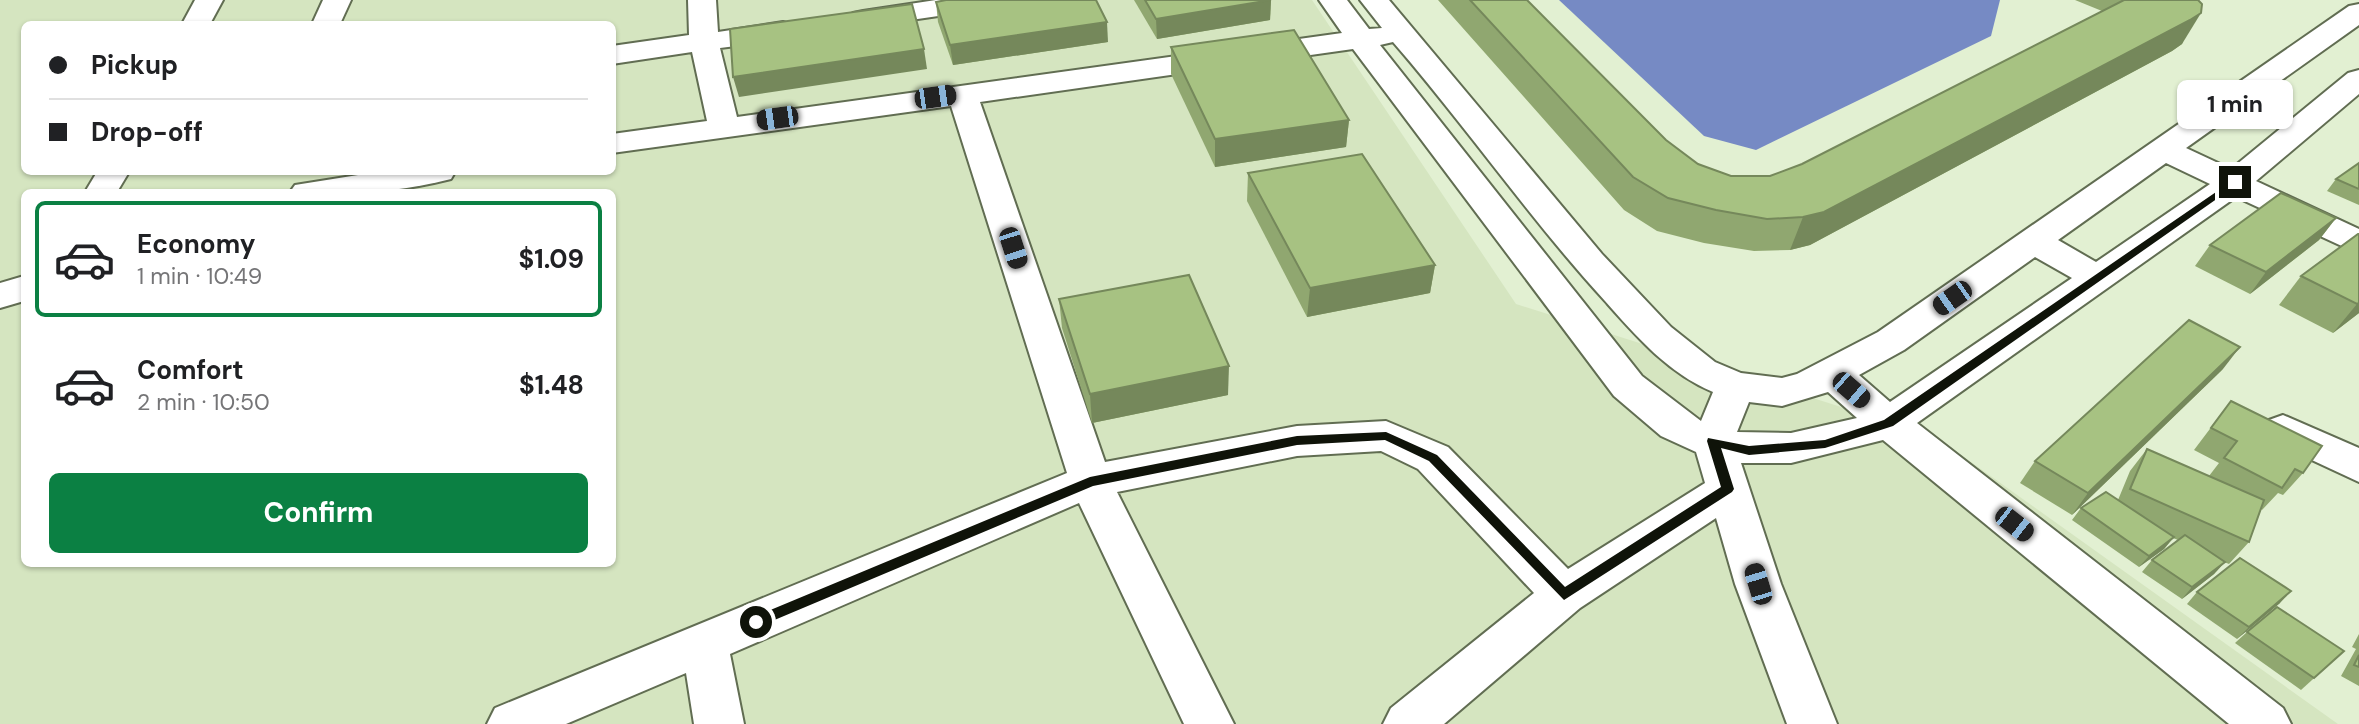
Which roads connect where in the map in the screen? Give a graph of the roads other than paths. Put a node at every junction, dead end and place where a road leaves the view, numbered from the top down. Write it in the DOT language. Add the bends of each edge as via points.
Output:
graph roads {
  1 [pos="209,0"];
  2 [pos="337,0"];
  3 [pos="702,0"];
  4 [pos="993,0"];
  5 [pos="1333,0"];
  6 [pos="1374,0"];
  7 [pos="2359,12"];
  8 [pos="197,21"];
  9 [pos="327,21"];
  10 [pos="1402,35"];
  11 [pos="1360,38"];
  12 [pos="704,42"];
  13 [pos="2315,43"];
  14 [pos="616,54"];
  15 [pos="2359,59"];
  16 [pos="2359,79"];
  17 [pos="962,93"];
  18 [pos="724,126"];
  19 [pos="616,143"];
  20 [pos="2164,150"];
  21 [pos="419,175"];
  22 [pos="2235,182"];
  23 [pos="327,189"];
  24 [pos="2034,241"];
  25 [pos="2359,243"];
  26 [pos="2098,278"];
  27 [pos="21,289"];
  28 [pos="0,296"];
  29 [pos="1832,374"];
  30 [pos="1735,386"];
  31 [pos="1889,423"];
  32 [pos="2283,430"];
  33 [pos="1713,441"];
  34 [pos="2359,466"];
  35 [pos="1090,481"];
  36 [pos="1728,489"];
  37 [pos="1564,595"];
  38 [pos="704,643"];
  39 [pos="512,724"];
  40 [pos="719,724"];
  41 [pos="1209,724"];
  42 [pos="1408,724"];
  43 [pos="1812,724"];
  44 [pos="2266,724"];
  1 -- 8 [label="street"];
  2 -- 9 [label="street"];
  3 -- 12 [label="street"];
  4 -- 12 [label="street"];
  5 -- 11 [label="street"];
  6 -- 10 [label="street"];
  7 -- 13 [label="street"];
  10 -- 11 [label="street"];
  10 -- 30 [label="street" via="1589,262 1658,336 1701,372"];
  11 -- 17 [label="street"];
  11 -- 33 [label="street" via="1628,386 1656,412 1692,435"];
  12 -- 14 [label="street"];
  12 -- 18 [label="street"];
  13 -- 15 [label="street"];
  13 -- 20 [label="street"];
  16 -- 22 [label="street"];
  17 -- 18 [label="street"];
  17 -- 35 [label="street"];
  18 -- 19 [label="street"];
  20 -- 22 [label="street"];
  20 -- 24 [label="street"];
  21 -- 23 [label="street"];
  22 -- 25 [label="street"];
  22 -- 26 [label="street"];
  24 -- 26 [label="street"];
  24 -- 29 [label="street" via="1891,341"];
  26 -- 31 [label="street"];
  27 -- 28 [label="street"];
  29 -- 30 [label="street" via="1782,392"];
  29 -- 31 [label="street"];
  30 -- 33 [label="street"];
  31 -- 33 [label="street" via="1825,444 1749,450"];
  31 -- 44 [label="street"];
  32 -- 34 [label="street"];
  33 -- 36 [label="street"];
  35 -- 37 [label="street" via="1297,440 1386,436 1433,458"];
  35 -- 38 [label="street"];
  35 -- 41 [label="street"];
  36 -- 37 [label="street"];
  36 -- 43 [label="street" via="1758,584"];
  37 -- 42 [label="street"];
  38 -- 39 [label="street"];
  38 -- 40 [label="street"];
}
